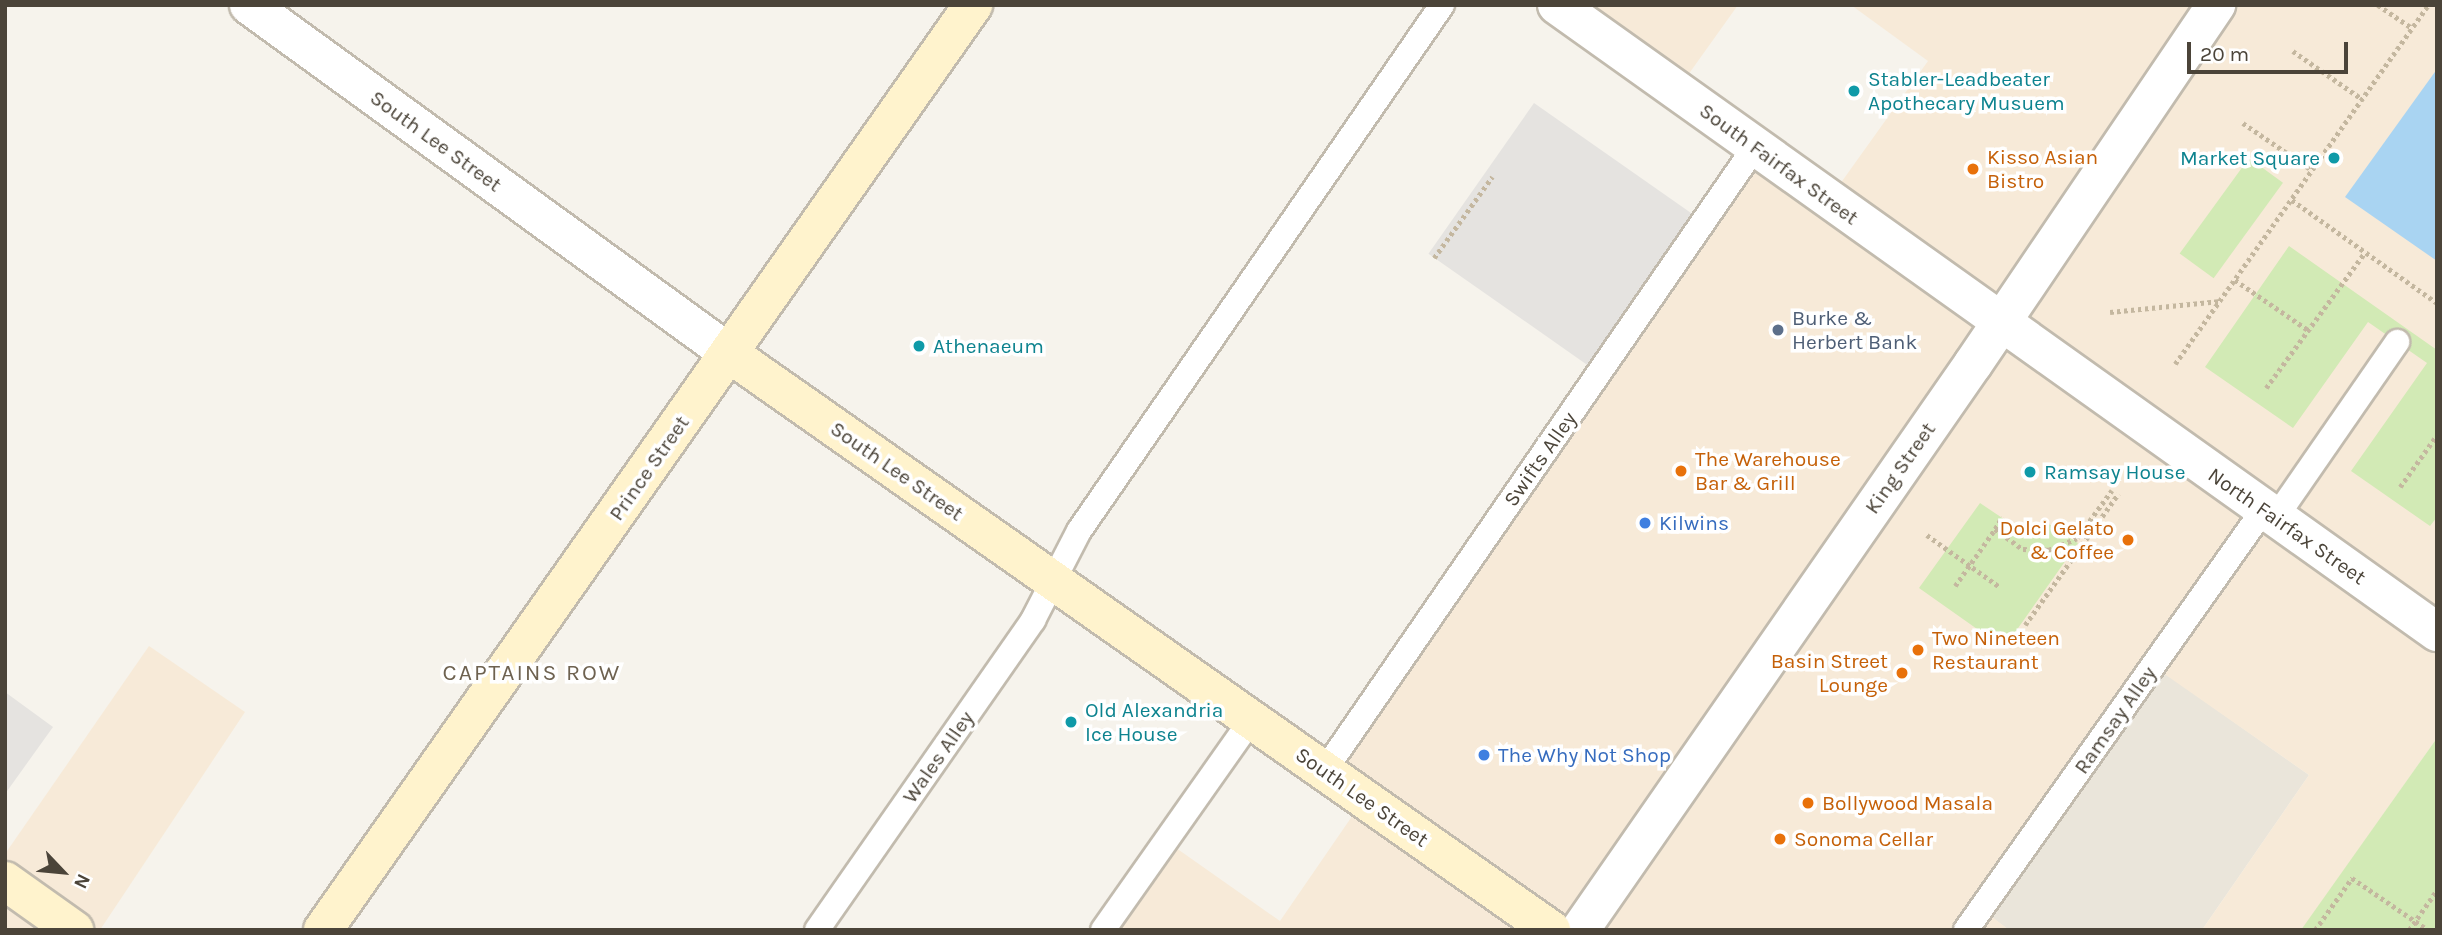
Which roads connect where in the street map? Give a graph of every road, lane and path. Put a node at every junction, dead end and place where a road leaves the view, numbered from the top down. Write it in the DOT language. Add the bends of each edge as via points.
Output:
graph roads {
  1 [pos="249,5"];
  2 [pos="973,5"];
  3 [pos="1442,5"];
  4 [pos="1557,5"];
  5 [pos="2217,5"];
  6 [pos="2378,5"];
  7 [pos="2428,5"];
  8 [pos="2412,28"];
  9 [pos="2293,51"];
  10 [pos="2362,99"];
  11 [pos="2243,123"];
  12 [pos="1755,147"];
  13 [pos="2312,170"];
  14 [pos="1492,177"];
  15 [pos="2292,200"];
  16 [pos="2365,252"];
  17 [pos="1434,258"];
  18 [pos="2235,280"];
  19 [pos="2221,301"];
  20 [pos="2437,303"];
  21 [pos="2110,312"];
  22 [pos="2001,323"];
  23 [pos="2308,330"];
  24 [pos="2397,342"];
  25 [pos="730,354"];
  26 [pos="2175,364"];
  27 [pos="2266,388"];
  28 [pos="2437,435"];
  29 [pos="2400,487"];
  30 [pos="2112,490"];
  31 [pos="2118,494"];
  32 [pos="2270,513"];
  33 [pos="2003,517"];
  34 [pos="1995,529"];
  35 [pos="1927,535"];
  36 [pos="1969,565"];
  37 [pos="1054,580"];
  38 [pos="1955,586"];
  39 [pos="2000,587"];
  40 [pos="2025,625"];
  41 [pos="2437,632"];
  42 [pos="1251,720"];
  43 [pos="1325,771"];
  44 [pos="5,881"];
  45 [pos="2437,891"];
  46 [pos="2416,921"];
  47 [pos="75,930"];
  48 [pos="323,930"];
  49 [pos="817,930"];
  50 [pos="1103,930"];
  51 [pos="1551,930"];
  52 [pos="1580,930"];
  53 [pos="1966,930"];
  54 [pos="2315,930"];
  55 [pos="2410,930"];
  56 [pos="2428,930"];
  1 -- 25 [label="street, South Lee Street"];
  2 -- 25 [label="street, Prince Street"];
  3 -- 37 [label="lane, Wales Alley" via="1079,531"];
  4 -- 12 [label="street, South Fairfax Street"];
  5 -- 22 [label="street, King Street"];
  6 -- 8 [label="path"];
  7 -- 8 [label="path"];
  8 -- 10 [label="path"];
  9 -- 10 [label="path"];
  10 -- 13 [label="path"];
  11 -- 13 [label="path"];
  12 -- 22 [label="street, South Fairfax Street"];
  12 -- 43 [label="lane, Swifts Alley"];
  13 -- 15 [label="path"];
  14 -- 17 [label="path"];
  15 -- 16 [label="path"];
  15 -- 18 [label="path"];
  16 -- 20 [label="path"];
  16 -- 23 [label="path"];
  18 -- 19 [label="path"];
  18 -- 23 [label="path"];
  19 -- 21 [label="path"];
  19 -- 26 [label="path"];
  22 -- 32 [label="street, North Fairfax Street"];
  22 -- 52 [label="street, King Street"];
  23 -- 27 [label="path"];
  24 -- 32 [label="lane, Ramsay Alley"];
  25 -- 37 [label="street, South Lee Street"];
  25 -- 48 [label="street, Prince Street"];
  28 -- 29 [label="path"];
  30 -- 34 [label="path" via="2077,538 2048,550 2023,549"];
  31 -- 40 [label="path"];
  32 -- 41 [label="street, North Fairfax Street"];
  32 -- 53 [label="lane, Ramsay Alley"];
  33 -- 34 [label="path"];
  34 -- 36 [label="path"];
  35 -- 36 [label="path"];
  36 -- 38 [label="path"];
  36 -- 39 [label="path"];
  37 -- 42 [label="street, South Lee Street"];
  37 -- 49 [label="lane, Wales Alley" via="1033,620"];
  42 -- 43 [label="street, South Lee Street"];
  42 -- 50 [label="lane"];
  43 -- 51 [label="street, South Lee Street"];
  44 -- 47 [label="street"];
  45 -- 46 [label="path"];
  46 -- 54 [label="path" via="2352,878"];
  46 -- 55 [label="path"];
  46 -- 56 [label="path"];
}
